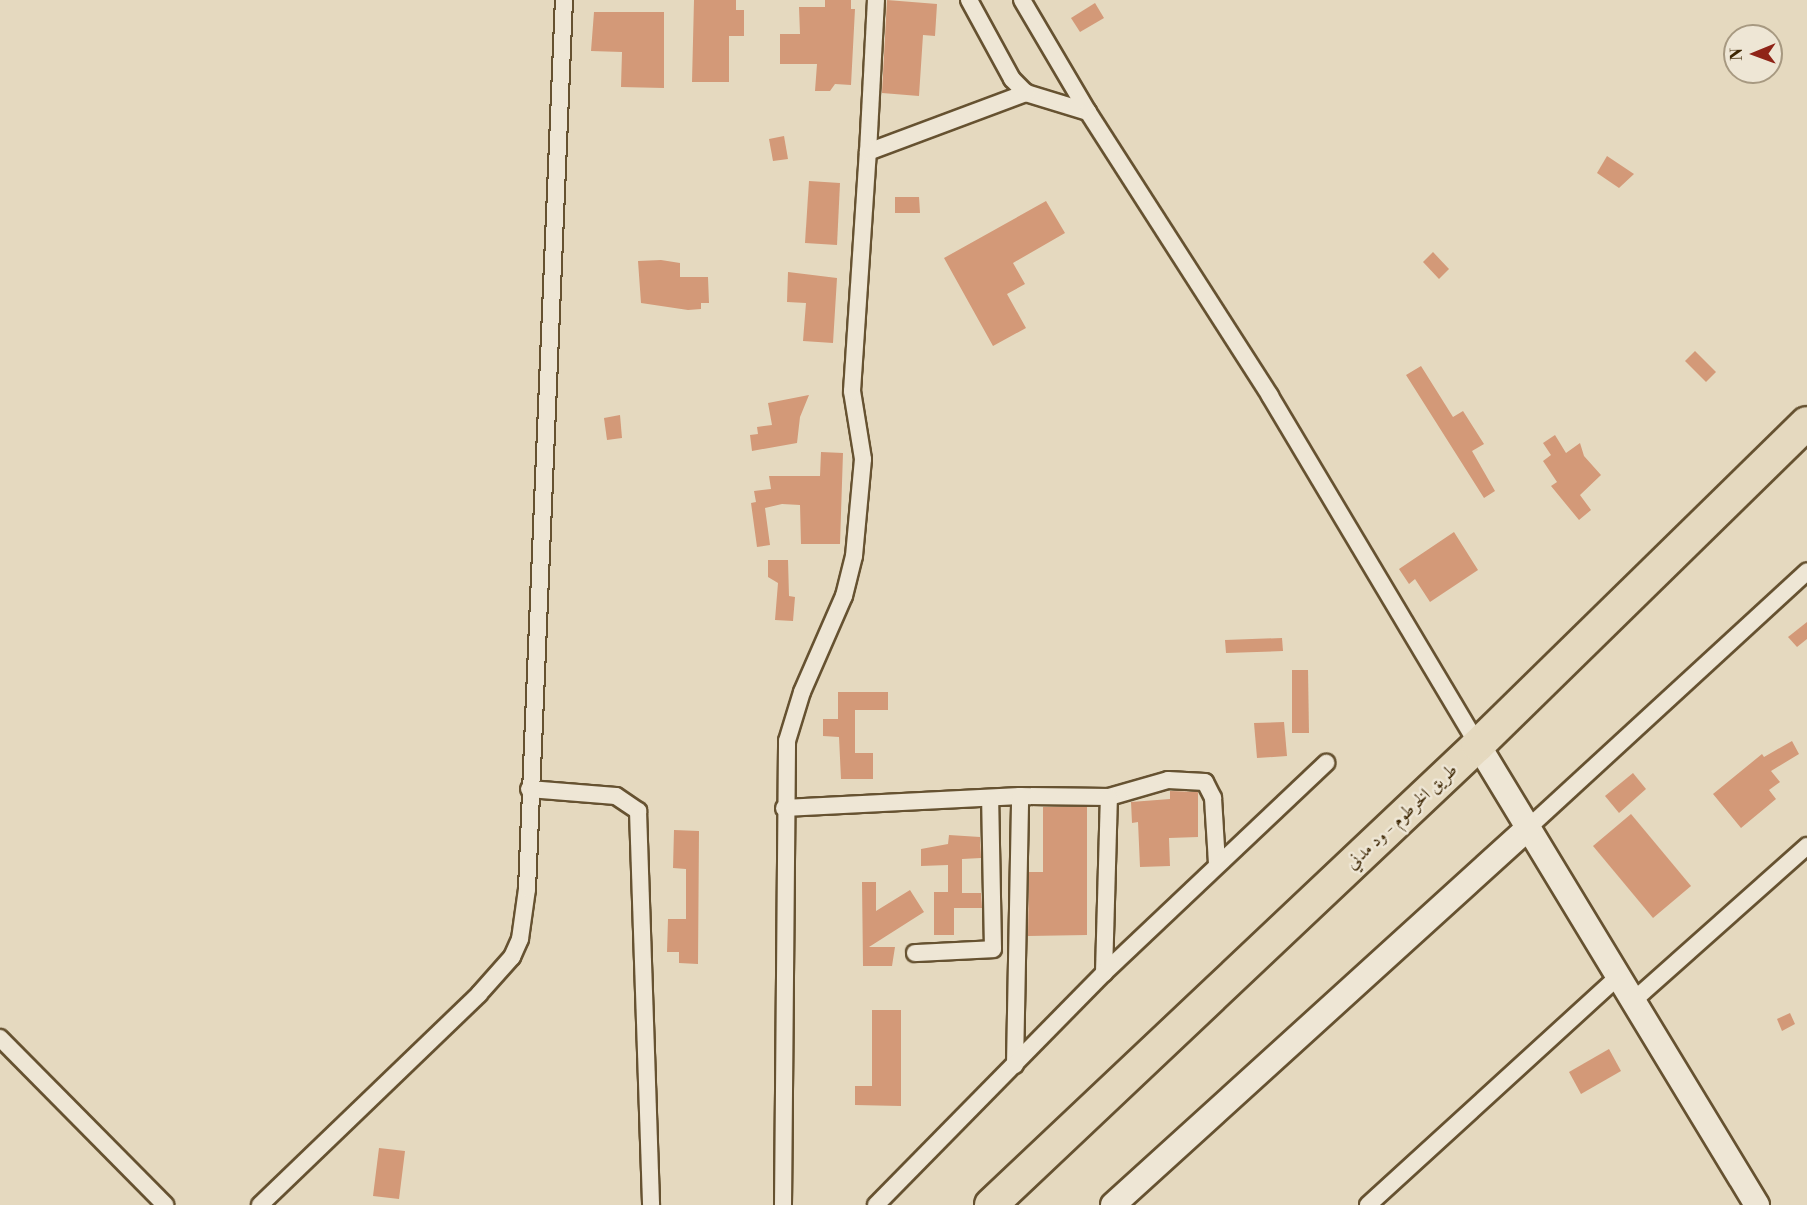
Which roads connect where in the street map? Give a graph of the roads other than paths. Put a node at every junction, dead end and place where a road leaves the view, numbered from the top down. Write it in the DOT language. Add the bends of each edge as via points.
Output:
graph roads {
  1 [pos="564,0"];
  2 [pos="876,0"];
  3 [pos="969,0"];
  4 [pos="1022,0"];
  5 [pos="1026,93"];
  6 [pos="1088,112"];
  7 [pos="868,152"];
  8 [pos="1807,423"];
  9 [pos="1805,577"];
  10 [pos="1478,745"];
  11 [pos="1326,763"];
  12 [pos="529,789"];
  13 [pos="1020,796"];
  14 [pos="1109,797"];
  15 [pos="990,799"];
  16 [pos="784,808"];
  17 [pos="1528,828"];
  18 [pos="1807,846"];
  19 [pos="1217,863"];
  20 [pos="915,953"];
  21 [pos="1104,973"];
  22 [pos="1618,977"];
  23 [pos="1633,1001"];
  24 [pos="0,1038"];
  25 [pos="1015,1065"];
  26 [pos="165,1205"];
  27 [pos="260,1205"];
  28 [pos="651,1205"];
  29 [pos="783,1205"];
  30 [pos="876,1205"];
  31 [pos="991,1205"];
  32 [pos="1113,1205"];
  33 [pos="1368,1205"];
  34 [pos="1757,1205"];
  1 -- 12 [label="street"];
  2 -- 7 [label="street"];
  3 -- 5 [label="street" via="1012,79"];
  4 -- 6 [label="street"];
  5 -- 6 [label="street"];
  5 -- 7 [label="street"];
  6 -- 10 [label="street" via="1270,396"];
  7 -- 16 [label="street" via="852,391 863,459 854,556 839,609 790,725"];
  8 -- 10 [label="highway, طريق الخرطوم - ود مدني"];
  9 -- 17 [label="street"];
  10 -- 17 [label="street"];
  10 -- 31 [label="highway, طريق الخرطوم - ود مدني"];
  11 -- 19 [label="street"];
  12 -- 27 [label="street" via="524,921 512,957"];
  12 -- 28 [label="street" via="616,796 638,811"];
  13 -- 14 [label="street"];
  13 -- 15 [label="street"];
  13 -- 25 [label="street"];
  14 -- 19 [label="street" via="1168,780 1205,782 1213,798"];
  14 -- 21 [label="street"];
  15 -- 16 [label="street"];
  15 -- 20 [label="street" via="993,949"];
  16 -- 29 [label="street"];
  17 -- 22 [label="street"];
  17 -- 32 [label="street"];
  18 -- 23 [label="street"];
  19 -- 21 [label="street"];
  21 -- 25 [label="street"];
  22 -- 23 [label="street"];
  22 -- 33 [label="street"];
  23 -- 34 [label="street"];
  24 -- 26 [label="street"];
  25 -- 30 [label="street"];
}
